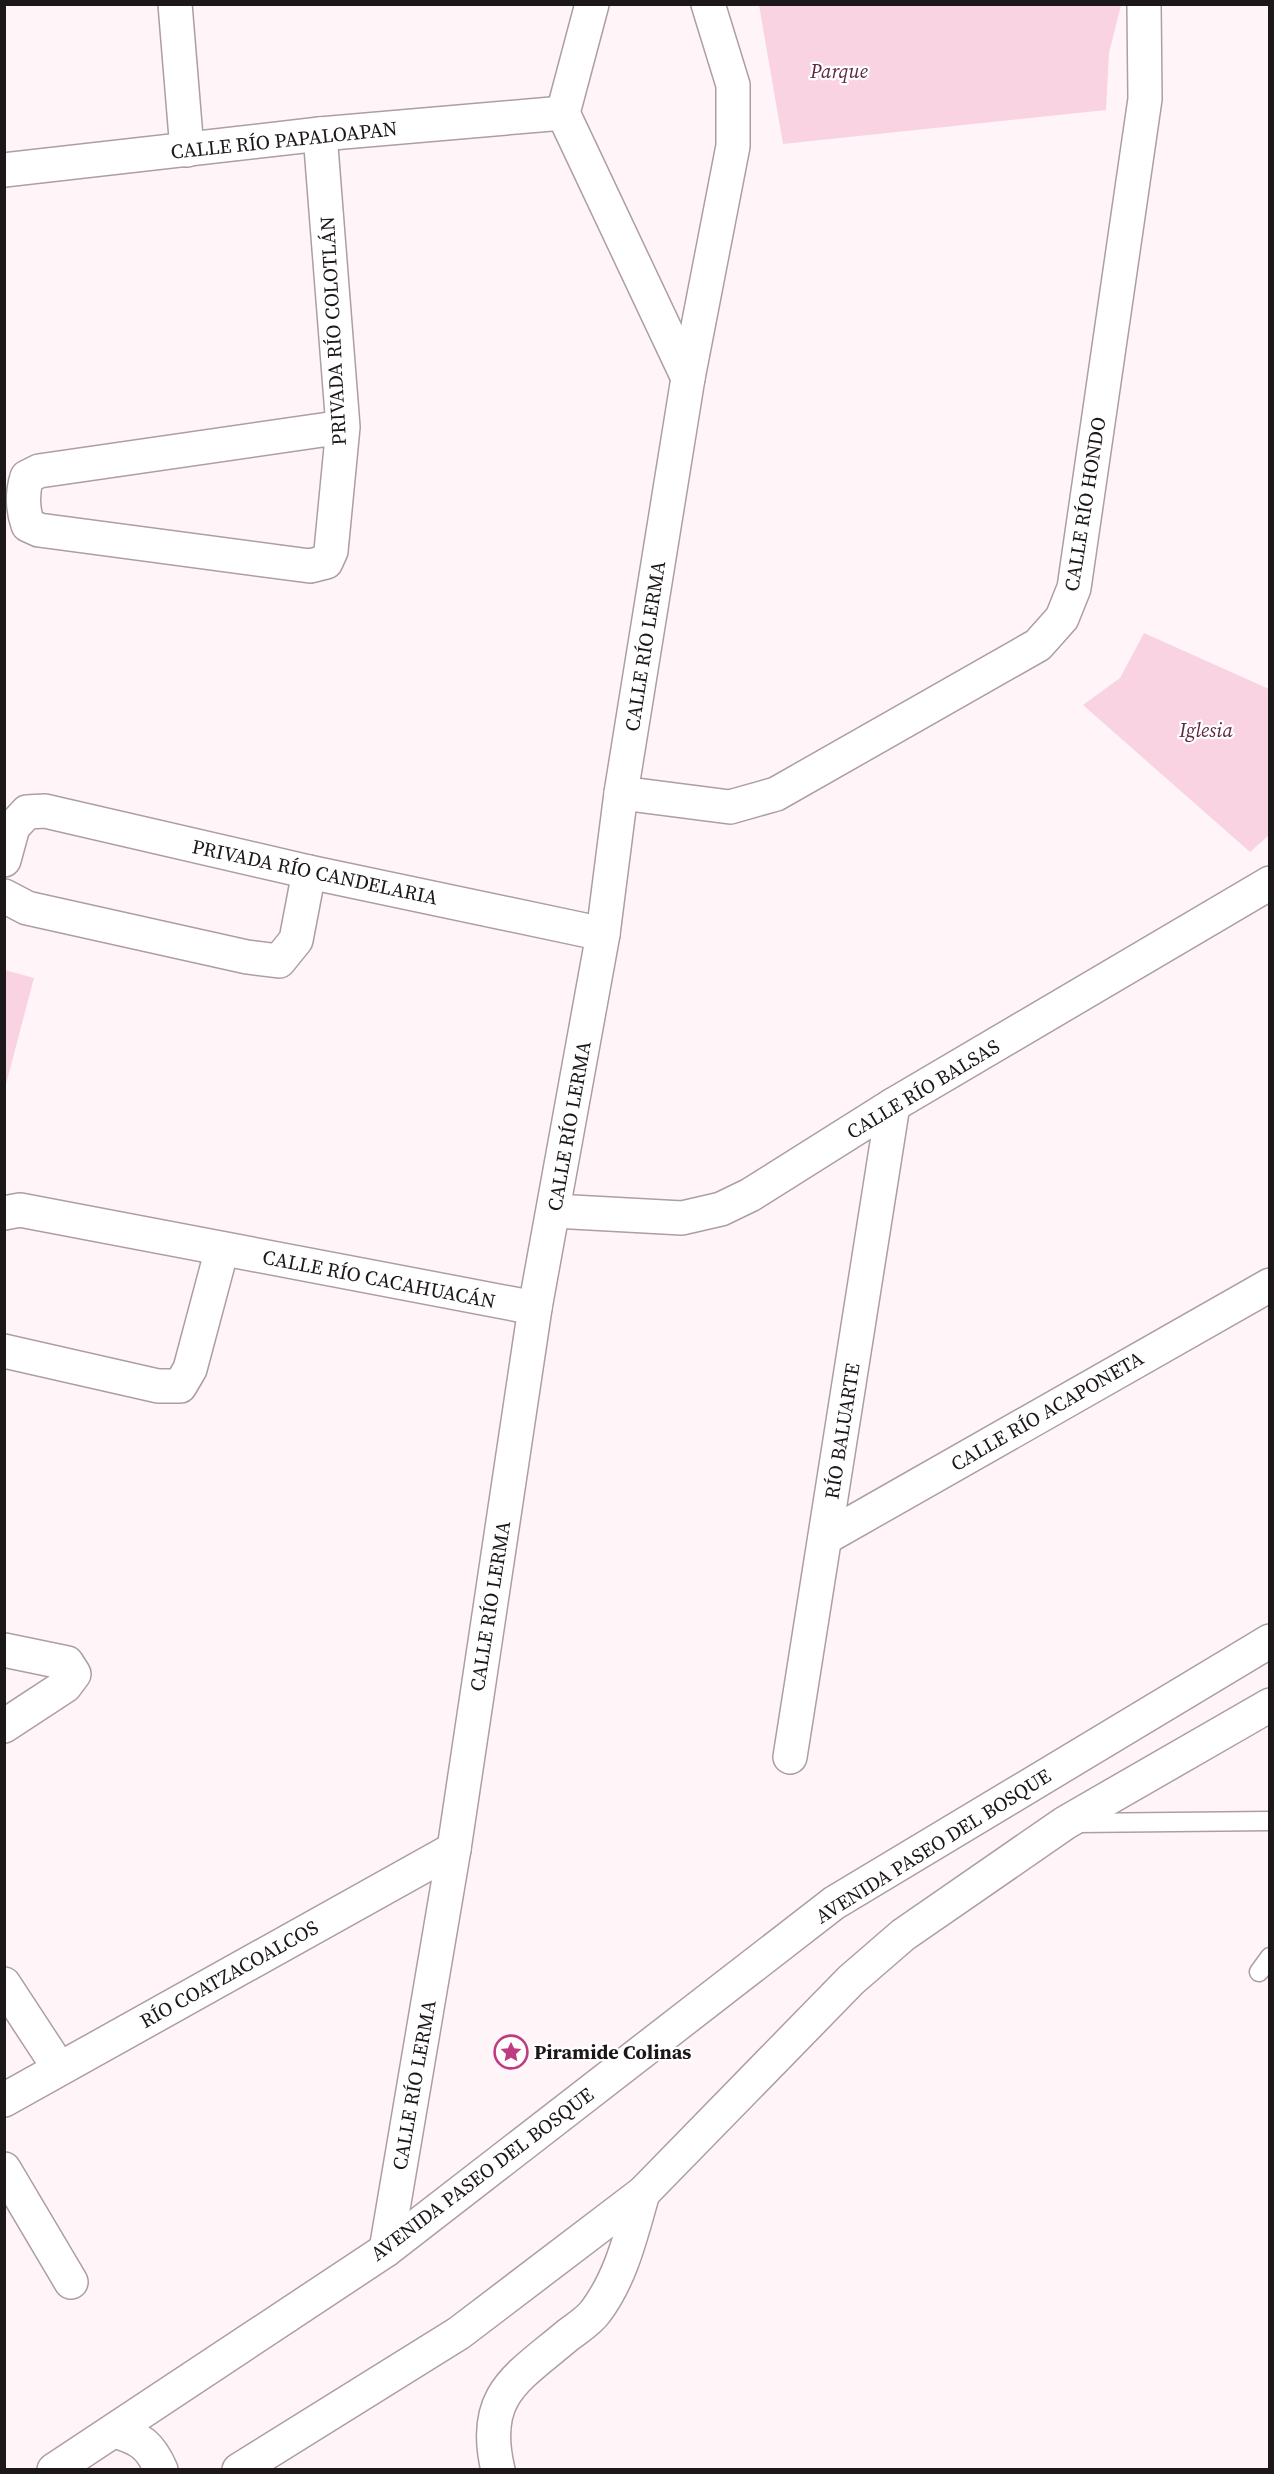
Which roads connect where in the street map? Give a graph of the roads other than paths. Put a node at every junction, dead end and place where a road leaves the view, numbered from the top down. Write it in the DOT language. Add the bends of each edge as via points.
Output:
graph roads {
  1 [pos="175,4"];
  2 [pos="592,4"];
  3 [pos="708,4"];
  4 [pos="1144,4"];
  5 [pos="563,113"];
  6 [pos="320,134"];
  7 [pos="187,150"];
  8 [pos="4,170"];
  9 [pos="688,378"];
  10 [pos="343,427"];
  11 [pos="621,793"];
  12 [pos="4,860"];
  13 [pos="309,872"];
  14 [pos="1269,883"];
  15 [pos="4,896"];
  16 [pos="603,934"];
  17 [pos="893,1105"];
  18 [pos="554,1211"];
  19 [pos="4,1213"];
  20 [pos="222,1249"];
  21 [pos="1269,1285"];
  22 [pos="535,1308"];
  23 [pos="4,1352"];
  24 [pos="825,1538"];
  25 [pos="1269,1641"];
  26 [pos="4,1650"];
  27 [pos="1269,1705"];
  28 [pos="4,1726"];
  29 [pos="790,1757"];
  30 [pos="1269,1821"];
  31 [pos="1065,1823"];
  32 [pos="454,1849"];
  33 [pos="4,1984"];
  34 [pos="59,2068"];
  35 [pos="4,2100"];
  36 [pos="4,2169"];
  37 [pos="643,2193"];
  38 [pos="386,2250"];
  39 [pos="71,2282"];
  40 [pos="115,2432"];
  41 [pos="54,2469"];
  42 [pos="161,2469"];
  43 [pos="239,2469"];
  44 [pos="498,2469"];
  1 -- 7 [label="street"];
  2 -- 5 [label="street"];
  3 -- 9 [label="street, CALLE RÍO LERMA" via="733,85 733,146"];
  4 -- 11 [label="street, CALLE RÍO HONDO" via="1145,99 1074,588 1062,618 1038,645 776,794 730,807"];
  5 -- 6 [label="street, CALLE RÍO PAPALOAPAN"];
  5 -- 9 [label="street"];
  6 -- 7 [label="street, CALLE RÍO PAPALOAPAN"];
  6 -- 10 [label="street, PRIVADA RÍO COLOTLÁN"];
  7 -- 8 [label="street, CALLE RÍO PAPALOAPAN"];
  9 -- 11 [label="street, CALLE RÍO LERMA"];
  10 -- 10 [label="street, PRIVADA RÍO COLOTLÁN" via="331,551 326,562 310,566 39,530 28,525 23,512 27,477 39,471"];
  11 -- 16 [label="street, CALLE RÍO LERMA"];
  12 -- 13 [label="street, PRIVADA RÍO CANDELARIA" via="13,827 27,812 45,811"];
  13 -- 15 [label="street" via="296,940 279,961 27,908"];
  13 -- 16 [label="street, PRIVADA RÍO CANDELARIA"];
  14 -- 17 [label="street, CALLE RÍO BALSAS"];
  16 -- 18 [label="street, CALLE RÍO LERMA"];
  17 -- 18 [label="street, CALLE RÍO BALSAS" via="750,1195 721,1209 682,1218"];
  17 -- 24 [label="street, RÍO BALUARTE"];
  18 -- 22 [label="street, CALLE RÍO LERMA"];
  19 -- 20 [label="street, CALLE RÍO CACAHUACÁN" via="20,1210"];
  20 -- 22 [label="street, CALLE RÍO CACAHUACÁN"];
  20 -- 23 [label="street" via="190,1369 180,1386 158,1386"];
  21 -- 24 [label="street, CALLE RÍO ACAPONETA"];
  22 -- 32 [label="street, CALLE RÍO LERMA"];
  24 -- 29 [label="street, RÍO BALUARTE"];
  25 -- 38 [label="street, AVENIDA PASEO DEL BOSQUE" via="834,1903"];
  26 -- 28 [label="street" via="68,1664 74,1674 64,1686"];
  27 -- 31 [label="street"];
  30 -- 31 [label="lane"];
  31 -- 37 [label="street" via="903,1935 860,1973"];
  32 -- 34 [label="street, RÍO COATZACOALCOS"];
  32 -- 38 [label="street, CALLE RÍO LERMA"];
  33 -- 34 [label="street"];
  34 -- 35 [label="street, RÍO COATZACOALCOS"];
  36 -- 39 [label="street"];
  37 -- 43 [label="street" via="459,2333"];
  37 -- 44 [label="street" via="625,2256 610,2291 594,2314 512,2382 494,2415"];
  38 -- 40 [label="street, AVENIDA PASEO DEL BOSQUE"];
  40 -- 41 [label="street, AVENIDA PASEO DEL BOSQUE"];
  40 -- 42 [label="street" via="136,2438 153,2452"];
}
